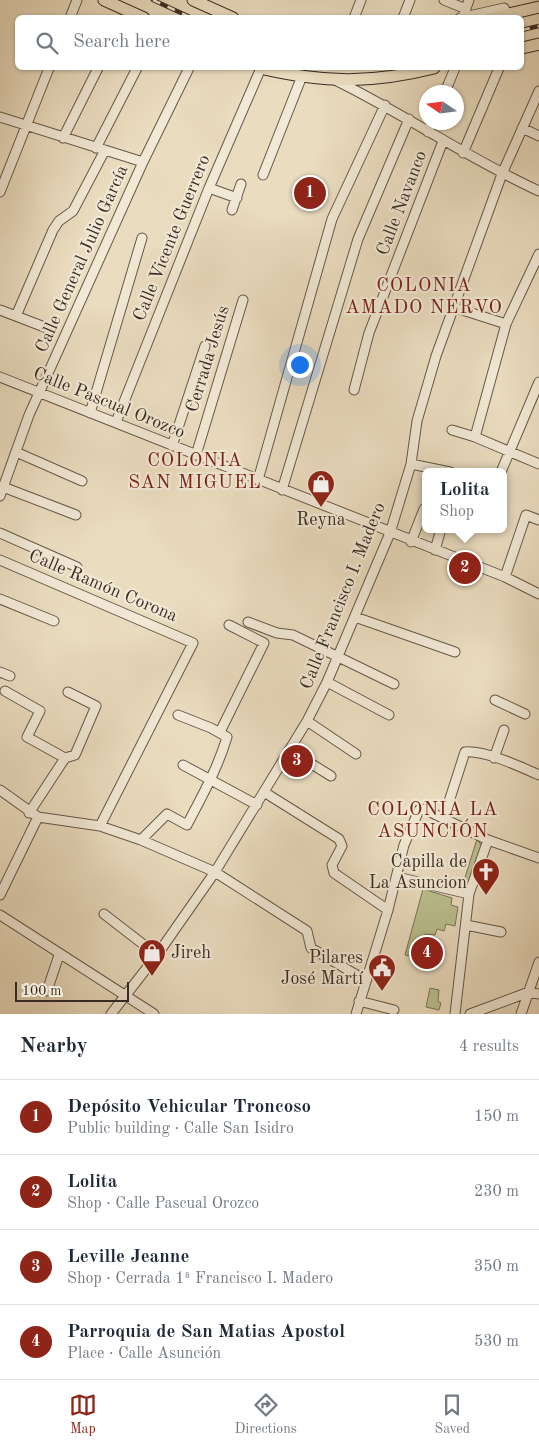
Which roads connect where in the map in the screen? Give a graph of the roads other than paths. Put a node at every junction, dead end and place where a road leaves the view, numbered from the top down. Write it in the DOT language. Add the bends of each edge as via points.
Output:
graph roads {
  1 [pos="77,0"];
  2 [pos="104,0"];
  3 [pos="192,0"];
  4 [pos="361,0"];
  5 [pos="410,0"];
  6 [pos="444,0"];
  7 [pos="539,7"];
  8 [pos="465,11"];
  9 [pos="125,14"];
  10 [pos="507,14"];
  11 [pos="71,15"];
  12 [pos="226,15"];
  13 [pos="355,15"];
  14 [pos="403,15"];
  15 [pos="503,15"];
  16 [pos="539,44"];
  17 [pos="524,48"];
  18 [pos="48,70"];
  19 [pos="97,70"];
  20 [pos="136,70"];
  21 [pos="188,70"];
  22 [pos="260,70"];
  23 [pos="271,70"];
  24 [pos="426,70"];
  25 [pos="454,70"];
  26 [pos="498,70"];
  27 [pos="302,76"];
  28 [pos="337,81"];
  29 [pos="448,85"];
  30 [pos="539,92"];
  31 [pos="385,105"];
  32 [pos="0,117"];
  33 [pos="409,119"];
  34 [pos="26,124"];
  35 [pos="522,128"];
  36 [pos="428,132"];
  37 [pos="539,136"];
  38 [pos="63,138"];
  39 [pos="443,141"];
  40 [pos="101,149"];
  41 [pos="463,153"];
  42 [pos="144,162"];
  43 [pos="502,174"];
  44 [pos="262,175"];
  45 [pos="241,184"];
  46 [pos="209,188"];
  47 [pos="0,192"];
  48 [pos="539,192"];
  49 [pos="237,198"];
  50 [pos="232,210"];
  51 [pos="142,238"];
  52 [pos="539,254"];
  53 [pos="243,300"];
  54 [pos="453,307"];
  55 [pos="0,310"];
  56 [pos="16,316"];
  57 [pos="506,324"];
  58 [pos="47,328"];
  59 [pos="205,346"];
  60 [pos="0,377"];
  61 [pos="539,382"];
  62 [pos="354,390"];
  63 [pos="40,393"];
  64 [pos="90,413"];
  65 [pos="116,422"];
  66 [pos="452,430"];
  67 [pos="474,437"];
  68 [pos="172,446"];
  69 [pos="511,451"];
  70 [pos="16,452"];
  71 [pos="196,456"];
  72 [pos="411,464"];
  73 [pos="539,464"];
  74 [pos="430,468"];
  75 [pos="503,468"];
  76 [pos="258,480"];
  77 [pos="82,481"];
  78 [pos="282,490"];
  79 [pos="2,492"];
  80 [pos="422,513"];
  81 [pos="76,515"];
  82 [pos="539,520"];
  83 [pos="0,532"];
  84 [pos="390,533"];
  85 [pos="440,533"];
  86 [pos="411,542"];
  87 [pos="435,550"];
  88 [pos="0,560"];
  89 [pos="77,567"];
  90 [pos="505,577"];
  91 [pos="539,594"];
  92 [pos="0,599"];
  93 [pos="355,617"];
  94 [pos="54,621"];
  95 [pos="248,622"];
  96 [pos="229,625"];
  97 [pos="455,652"];
  98 [pos="338,657"];
  99 [pos="0,672"];
  100 [pos="10,676"];
  101 [pos="327,682"];
  102 [pos="394,684"];
  103 [pos="5,691"];
  104 [pos="68,692"];
  105 [pos="496,700"];
  106 [pos="525,714"];
  107 [pos="178,715"];
  108 [pos="389,715"];
  109 [pos="307,721"];
  110 [pos="504,730"];
  111 [pos="223,734"];
  112 [pos="288,750"];
  113 [pos="356,754"];
  114 [pos="65,758"];
  115 [pos="494,758"];
  116 [pos="183,765"];
  117 [pos="539,775"];
  118 [pos="331,776"];
  119 [pos="211,779"];
  120 [pos="0,790"];
  121 [pos="264,792"];
  122 [pos="257,805"];
  123 [pos="33,815"];
  124 [pos="444,817"];
  125 [pos="100,826"];
  126 [pos="141,840"];
  127 [pos="488,840"];
  128 [pos="539,858"];
  129 [pos="214,872"];
  130 [pos="397,877"];
  131 [pos="0,894"];
  132 [pos="469,894"];
  133 [pos="388,910"];
  134 [pos="104,914"];
  135 [pos="0,915"];
  136 [pos="466,925"];
  137 [pos="501,932"];
  138 [pos="59,955"];
  139 [pos="158,955"];
  140 [pos="539,962"];
  141 [pos="366,980"];
  142 [pos="47,991"];
  143 [pos="529,992"];
  144 [pos="539,994"];
  145 [pos="126,996"];
  146 [pos="359,1001"];
  147 [pos="394,1010"];
  148 [pos="111,1014"];
  149 [pos="154,1014"];
  150 [pos="356,1014"];
  151 [pos="455,1014"];
  152 [pos="470,1014"];
  153 [pos="521,1014"];
  1 -- 11 [label="street"];
  2 -- 9 [label="main road"];
  3 -- 12 [label="main road"];
  4 -- 13 [label="street"];
  5 -- 14 [label="street"];
  6 -- 8 [label="street"];
  7 -- 10 [label="main road"];
  8 -- 10 [label="street" via="504,8"];
  10 -- 15 [label="main road"];
  16 -- 17 [label="main road"];
  18 -- 34 [label="street"];
  19 -- 38 [label="street"];
  20 -- 40 [label="street"];
  21 -- 42 [label="street, Calle General Julio García"];
  22 -- 46 [label="street, Calle Vicente Guerrero"];
  23 -- 27 [label="main road"];
  24 -- 28 [label="main road"];
  25 -- 29 [label="street"];
  26 -- 41 [label="street"];
  27 -- 28 [label="main road"];
  27 -- 44 [label="street"];
  28 -- 31 [label="street"];
  30 -- 35 [label="street, Calle Francisco I. Madero"];
  31 -- 33 [label="street"];
  31 -- 76 [label="street" via="332,219"];
  32 -- 34 [label="street"];
  33 -- 36 [label="street"];
  33 -- 78 [label="street" via="358,239"];
  34 -- 38 [label="street"];
  34 -- 47 [label="street"];
  35 -- 37 [label="street"];
  35 -- 43 [label="street, Calle Francisco I. Madero"];
  36 -- 39 [label="street"];
  38 -- 40 [label="street"];
  39 -- 41 [label="street"];
  39 -- 62 [label="street, Calle Navanco" via="369,333"];
  40 -- 42 [label="street"];
  40 -- 56 [label="street" via="73,211 58,221 53,230"];
  41 -- 43 [label="street"];
  42 -- 63 [label="street, Calle General Julio García"];
  43 -- 48 [label="street"];
  43 -- 54 [label="street, Calle Francisco I. Madero"];
  45 -- 49 [label="street"];
  46 -- 49 [label="street"];
  46 -- 65 [label="street, Calle Vicente Guerrero"];
  49 -- 50 [label="street"];
  51 -- 64 [label="street"];
  52 -- 57 [label="street"];
  53 -- 71 [label="street, Cerrada Jesús"];
  54 -- 57 [label="street"];
  54 -- 72 [label="street, Calle Francisco I. Madero" via="424,395"];
  55 -- 56 [label="street"];
  56 -- 58 [label="street"];
  57 -- 67 [label="street"];
  59 -- 68 [label="street"];
  60 -- 63 [label="street, Calle Pascual Orozco"];
  61 -- 69 [label="street"];
  63 -- 64 [label="street, Calle Pascual Orozco"];
  63 -- 70 [label="street, Calle General Julio García"];
  64 -- 65 [label="street, Calle Pascual Orozco"];
  65 -- 68 [label="street, Calle Pascual Orozco"];
  66 -- 67 [label="street"];
  67 -- 69 [label="street"];
  68 -- 71 [label="street, Calle Pascual Orozco"];
  69 -- 73 [label="street"];
  69 -- 75 [label="street"];
  70 -- 77 [label="street"];
  70 -- 79 [label="street, Calle General Julio García"];
  71 -- 76 [label="street, Calle Pascual Orozco"];
  72 -- 74 [label="street"];
  72 -- 84 [label="street, Calle Francisco I. Madero"];
  76 -- 78 [label="street, Calle Pascual Orozco"];
  78 -- 84 [label="street, Calle Pascual Orozco"];
  79 -- 81 [label="street"];
  80 -- 86 [label="street"];
  82 -- 90 [label="street" via="526,515"];
  83 -- 89 [label="street"];
  84 -- 86 [label="street, Calle Pascual Orozco"];
  84 -- 93 [label="street, Calle Francisco I. Madero"];
  85 -- 87 [label="street"];
  86 -- 87 [label="street, Calle Pascual Orozco"];
  87 -- 90 [label="street, Calle Pascual Orozco"];
  88 -- 125 [label="street, Calle Ramón Corona" via="193,643"];
  90 -- 91 [label="street, Calle Pascual Orozco"];
  92 -- 94 [label="street"];
  93 -- 97 [label="street"];
  93 -- 98 [label="street, Calle Francisco I. Madero"];
  95 -- 98 [label="street" via="277,633 293,635"];
  96 -- 111 [label="street" via="264,643"];
  98 -- 101 [label="street, Calle Francisco I. Madero"];
  98 -- 102 [label="street"];
  99 -- 100 [label="street"];
  101 -- 108 [label="street"];
  101 -- 109 [label="street, Calle Francisco I. Madero"];
  103 -- 114 [label="street" via="40,711 27,737"];
  104 -- 114 [label="street" via="96,706 75,756"];
  105 -- 106 [label="street"];
  107 -- 111 [label="street"];
  109 -- 112 [label="street, Calle Francisco I. Madero"];
  109 -- 113 [label="street"];
  110 -- 115 [label="street"];
  111 -- 119 [label="street"];
  112 -- 118 [label="street"];
  112 -- 121 [label="street, Calle Francisco I. Madero"];
  114 -- 123 [label="street"];
  115 -- 117 [label="street"];
  115 -- 124 [label="street" via="465,752"];
  116 -- 119 [label="street"];
  119 -- 122 [label="street"];
  119 -- 126 [label="street" via="187,825 167,814"];
  120 -- 123 [label="street"];
  121 -- 122 [label="street, Calle Francisco I. Madero"];
  121 -- 133 [label="street" via="338,839 342,846 332,865 334,873"];
  122 -- 129 [label="street, Calle Francisco I. Madero"];
  123 -- 125 [label="street"];
  123 -- 131 [label="street"];
  124 -- 127 [label="street"];
  124 -- 130 [label="street" via="419,810 404,844"];
  125 -- 126 [label="street"];
  126 -- 129 [label="street"];
  127 -- 128 [label="street"];
  127 -- 132 [label="street"];
  129 -- 139 [label="street, Calle Francisco I. Madero"];
  129 -- 141 [label="street" via="307,932 311,948"];
  130 -- 132 [label="street"];
  130 -- 133 [label="street"];
  132 -- 136 [label="street"];
  133 -- 141 [label="street"];
  134 -- 139 [label="street"];
  135 -- 138 [label="street"];
  136 -- 137 [label="street"];
  136 -- 151 [label="street"];
  138 -- 142 [label="street"];
  138 -- 145 [label="street"];
  139 -- 145 [label="street, Calle Francisco I. Madero"];
  140 -- 143 [label="street"];
  141 -- 146 [label="street"];
  143 -- 144 [label="street"];
  143 -- 152 [label="street"];
  143 -- 153 [label="street"];
  145 -- 148 [label="street, Calle Francisco I. Madero"];
  145 -- 149 [label="street"];
  146 -- 147 [label="street"];
  146 -- 150 [label="street"];
}
